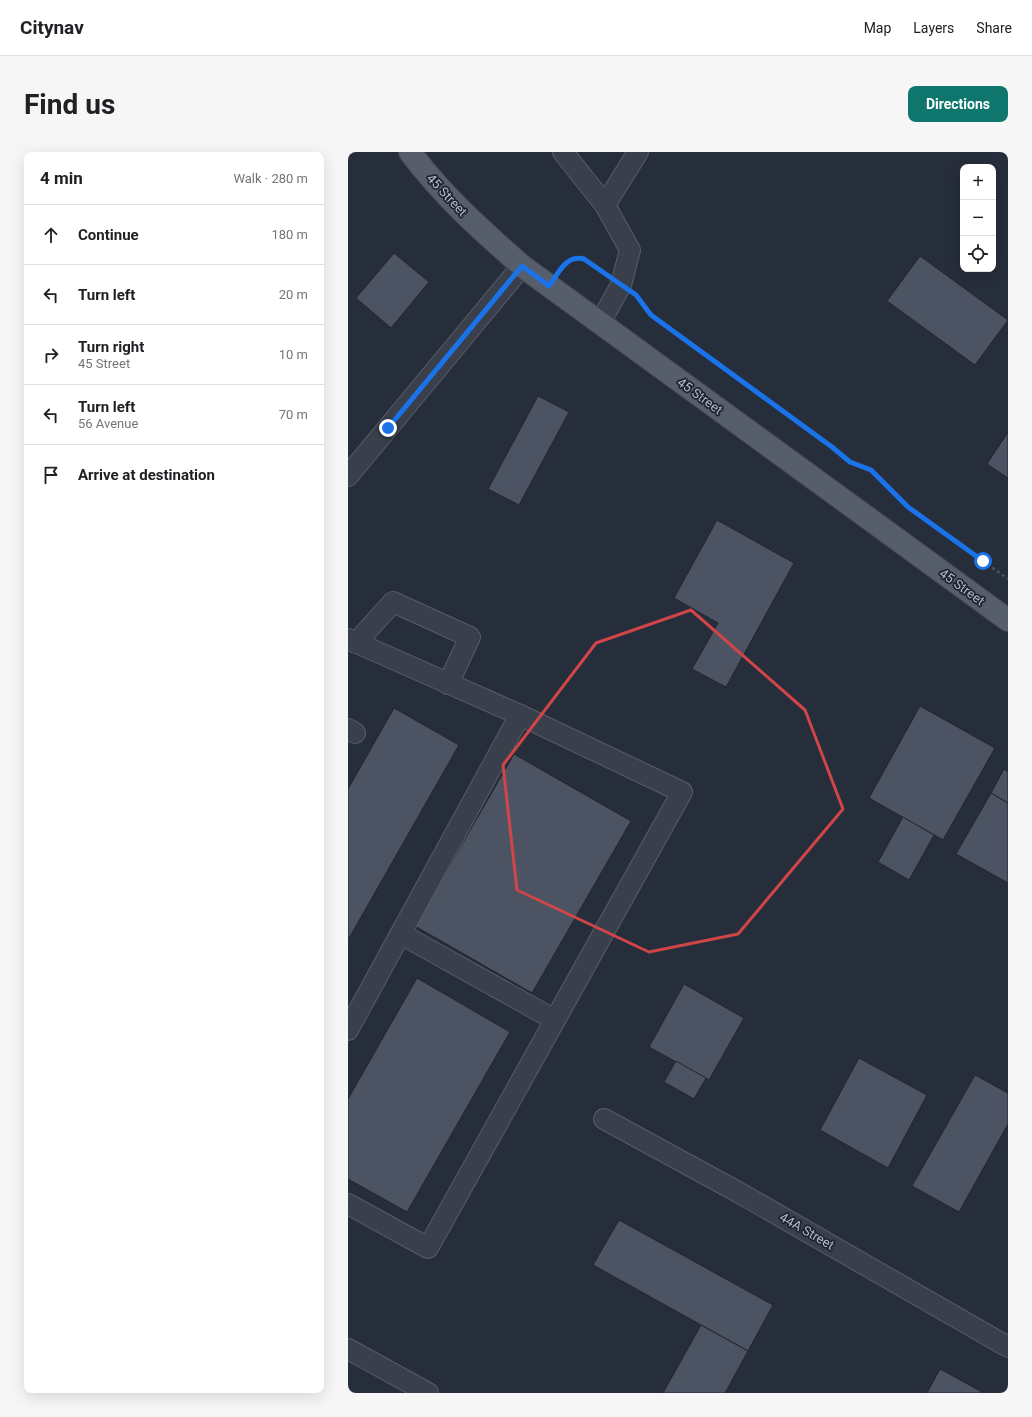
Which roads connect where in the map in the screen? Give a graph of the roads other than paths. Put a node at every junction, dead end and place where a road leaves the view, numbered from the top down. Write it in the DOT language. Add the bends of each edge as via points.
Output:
graph roads {
  1 [pos="410,152"];
  2 [pos="563,152"];
  3 [pos="638,152"];
  4 [pos="605,205"];
  5 [pos="522,266"];
  6 [pos="600,323"];
  7 [pos="348,476"];
  8 [pos="1008,620"];
  9 [pos="352,641"];
  10 [pos="448,684"];
  11 [pos="520,715"];
  12 [pos="401,934"];
  13 [pos="555,1020"];
  14 [pos="348,1030"];
  15 [pos="604,1119"];
  16 [pos="348,1204"];
  17 [pos="1008,1346"];
  18 [pos="348,1349"];
  19 [pos="428,1393"];
  1 -- 5 [label="main road, 45 Street" via="467,218"];
  2 -- 4 [label="street"];
  3 -- 4 [label="street"];
  4 -- 6 [label="street" via="630,250 621,284"];
  5 -- 6 [label="main road, 45 Street"];
  5 -- 7 [label="street"];
  6 -- 8 [label="main road, 45 Street"];
  9 -- 10 [label="street"];
  9 -- 10 [label="street" via="393,602 470,637"];
  10 -- 11 [label="street"];
  11 -- 12 [label="street"];
  11 -- 13 [label="street" via="682,792"];
  12 -- 13 [label="street"];
  12 -- 14 [label="street"];
  13 -- 16 [label="street" via="428,1248"];
  15 -- 17 [label="street, 44A Street"];
  18 -- 19 [label="street"];
}
